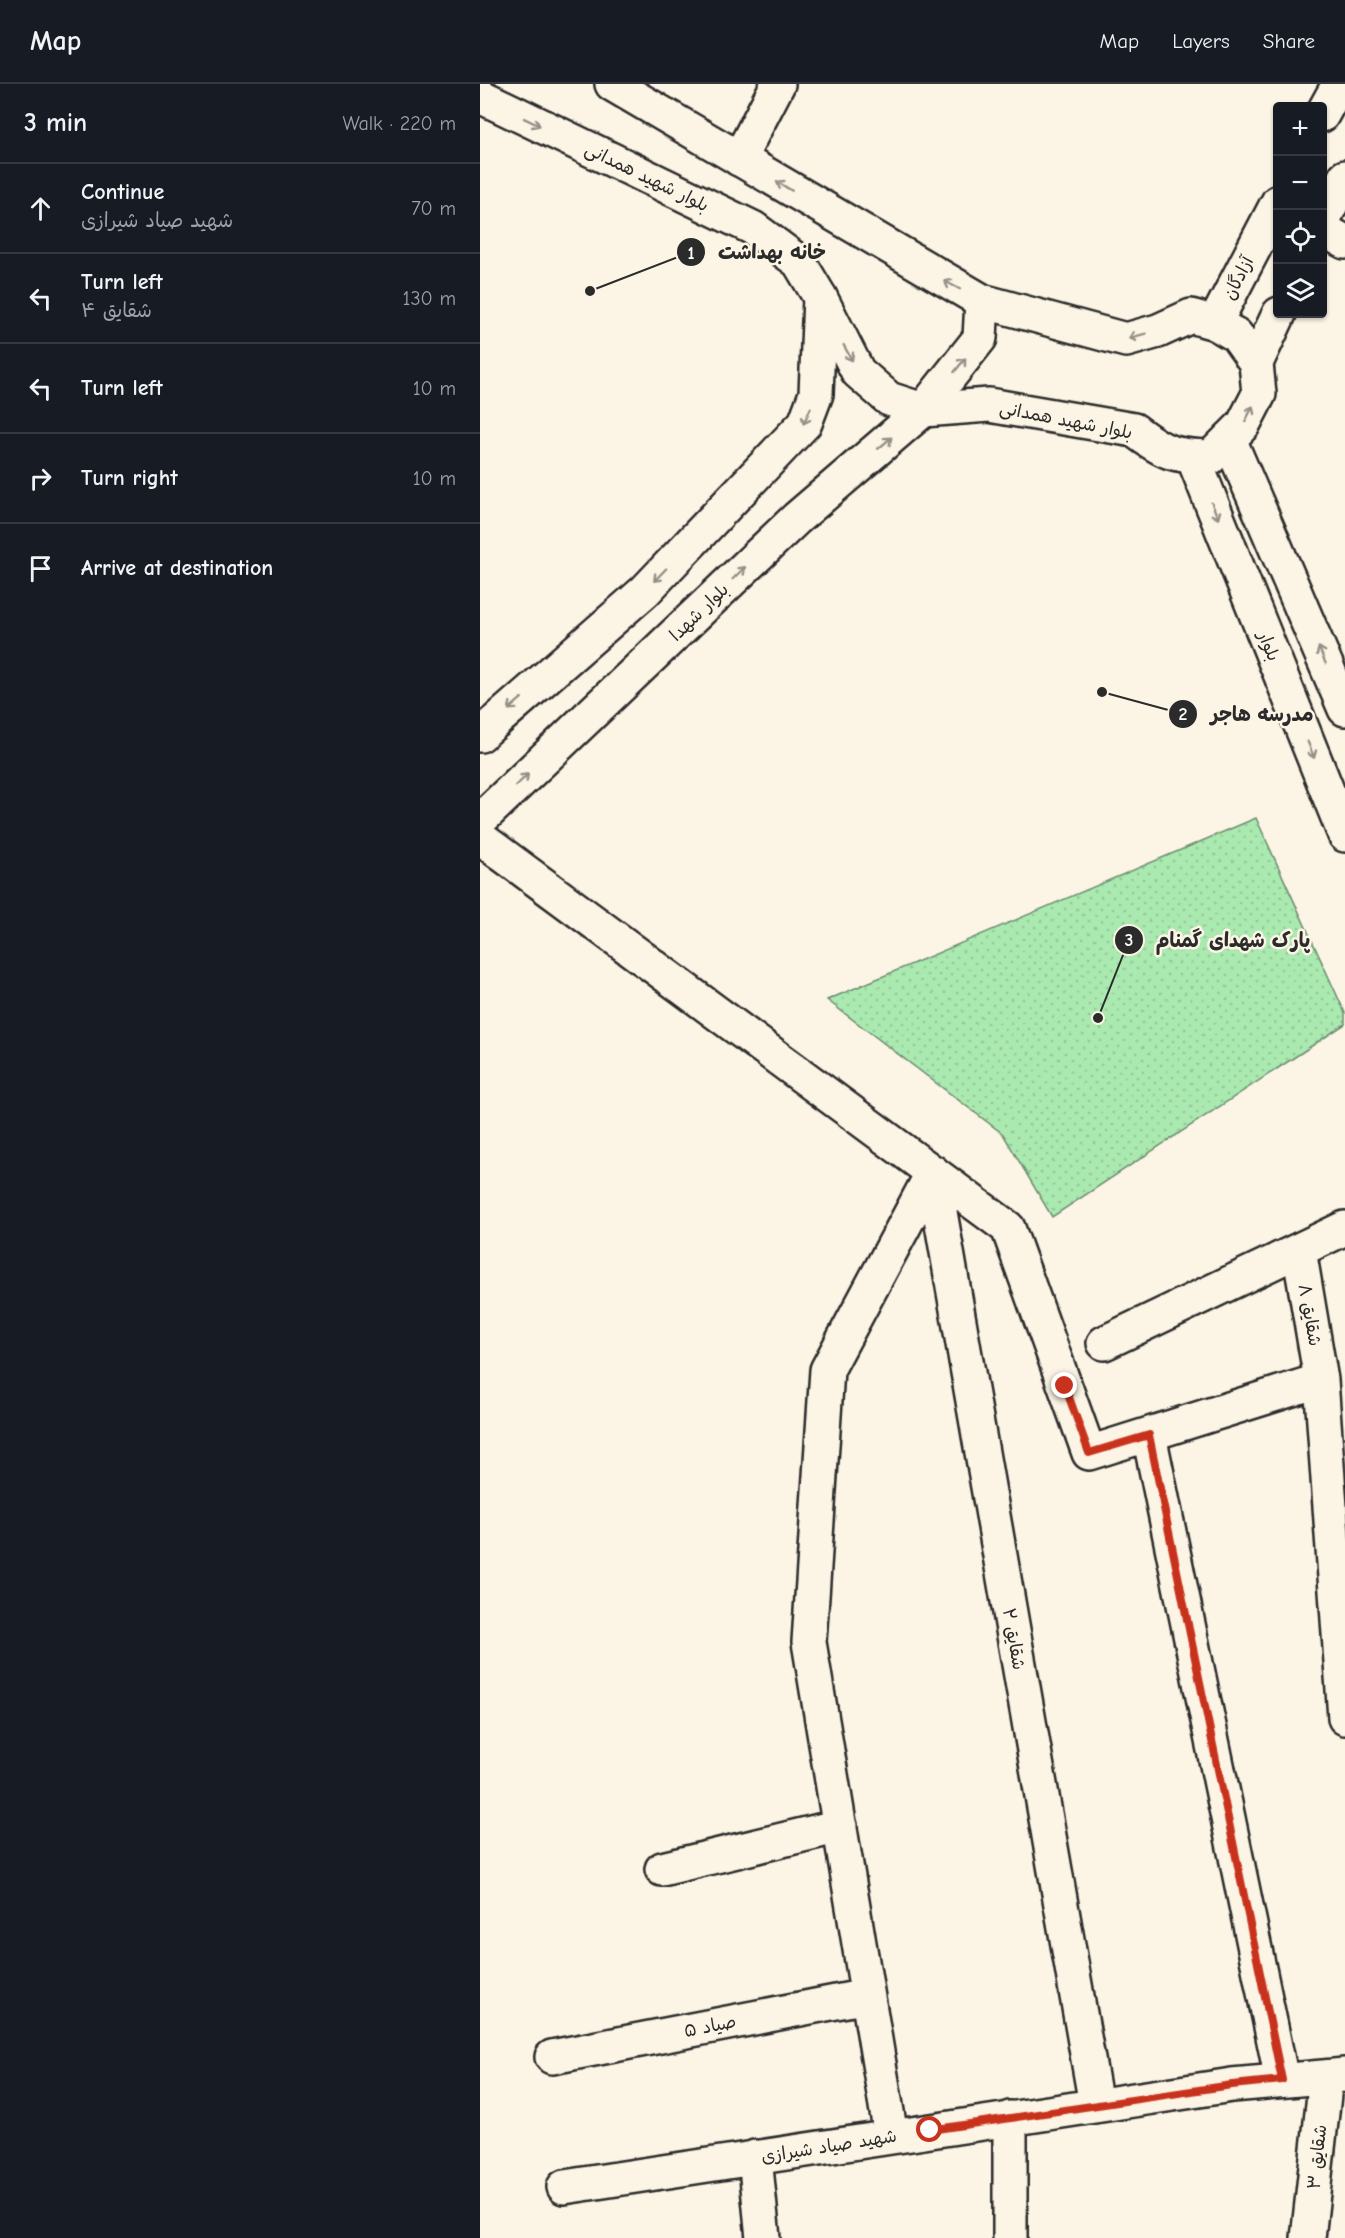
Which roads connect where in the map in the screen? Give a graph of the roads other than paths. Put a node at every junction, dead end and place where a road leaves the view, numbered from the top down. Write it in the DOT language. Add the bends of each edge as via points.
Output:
graph roads {
  1 [pos="612,84"];
  2 [pos="778,84"];
  3 [pos="493,95"];
  4 [pos="739,159"];
  5 [pos="1345,177"];
  6 [pos="1274,210"];
  7 [pos="1327,214"];
  8 [pos="1327,231"];
  9 [pos="1345,242"];
  10 [pos="820,297"];
  11 [pos="982,301"];
  12 [pos="1277,318"];
  13 [pos="1215,323"];
  14 [pos="1256,363"];
  15 [pos="923,410"];
  16 [pos="1229,439"];
  17 [pos="1193,457"];
  18 [pos="1345,709"];
  19 [pos="480,735"];
  20 [pos="480,820"];
  21 [pos="1345,835"];
  22 [pos="480,838"];
  23 [pos="933,1172"];
  24 [pos="1345,1228"];
  25 [pos="1299,1250"];
  26 [pos="1104,1343"];
  27 [pos="1322,1380"];
  28 [pos="1149,1435"];
  29 [pos="1345,1719"];
  30 [pos="840,1826"];
  31 [pos="662,1869"];
  32 [pos="867,1996"];
  33 [pos="552,2057"];
  34 [pos="1335,2076"];
  35 [pos="1282,2080"];
  36 [pos="1096,2105"];
  37 [pos="1010,2118"];
  38 [pos="891,2136"];
  39 [pos="755,2157"];
  40 [pos="564,2187"];
  41 [pos="763,2238"];
  42 [pos="1010,2238"];
  43 [pos="1308,2238"];
  1 -- 4 [label="street"];
  2 -- 4 [label="street"];
  3 -- 10 [label="street, بلوار شهید همدانی, one-way" via="753,228 799,262"];
  11 -- 4 [label="street, one-way"];
  5 -- 7 [label="street"];
  6 -- 13 [label="street, آزادگان"];
  8 -- 9 [label="street"];
  10 -- 15 [label="street, بلوار شهید همدانی, one-way" via="858,372 889,399"];
  10 -- 19 [label="street, one-way" via="816,394 805,423 645,591"];
  13 -- 11 [label="street, one-way" via="1191,316 1126,340"];
  15 -- 11 [label="street, بلوار شهدا, one-way" via="980,339"];
  12 -- 14 [label="street"];
  13 -- 14 [label="street" via="1236,335"];
  16 -- 14 [label="street, one-way" via="1243,425 1259,394"];
  15 -- 17 [label="street, بلوار شهید همدانی" via="989,405 1084,420 1134,430 1179,457"];
  20 -- 15 [label="street, بلوار شهدا, one-way" via="797,518"];
  16 -- 17 [label="street" via="1211,457"];
  18 -- 16 [label="street, one-way"];
  17 -- 21 [label="street, بلوار, one-way"];
  22 -- 23 [label="street"];
  23 -- 28 [label="street" via="1008,1228 1089,1453"];
  23 -- 30 [label="street" via="826,1370 809,1642"];
  23 -- 36 [label="street, شقایق ۲"];
  24 -- 25 [label="street"];
  25 -- 26 [label="street"];
  25 -- 27 [label="street, شقایق ۸"];
  27 -- 28 [label="street"];
  27 -- 29 [label="street, شقایق ۸"];
  28 -- 35 [label="street"];
  30 -- 31 [label="street"];
  30 -- 32 [label="street"];
  32 -- 33 [label="street, صیاد ۵"];
  32 -- 38 [label="street"];
  34 -- 35 [label="street, شهید صیاد شیرازی"];
  34 -- 43 [label="street, شقایق ۳"];
  35 -- 36 [label="street, شهید صیاد شیرازی"];
  36 -- 37 [label="street, شهید صیاد شیرازی"];
  37 -- 38 [label="street, شهید صیاد شیرازی"];
  37 -- 42 [label="street"];
  38 -- 39 [label="street, شهید صیاد شیرازی"];
  39 -- 40 [label="street, شهید صیاد شیرازی"];
  39 -- 41 [label="street"];
}
